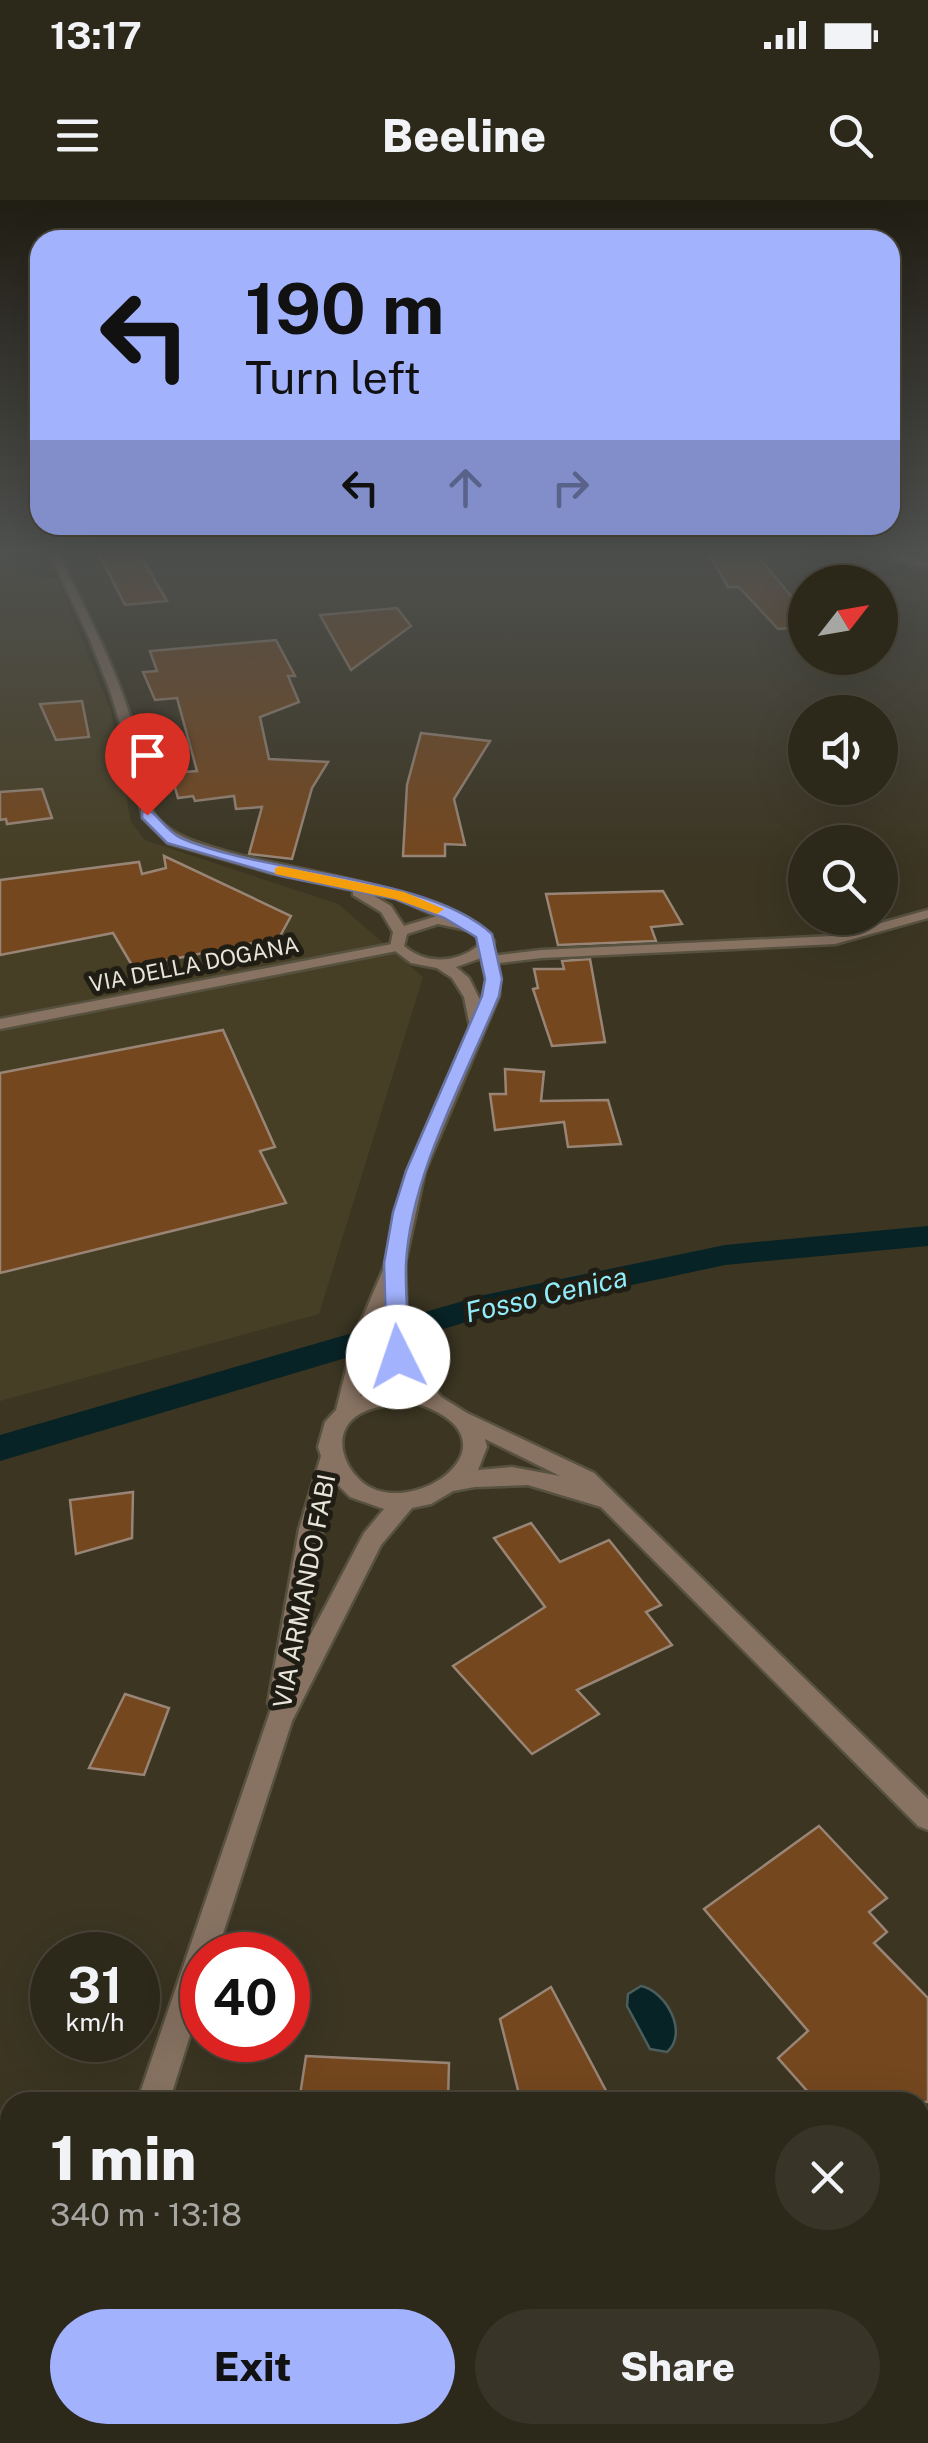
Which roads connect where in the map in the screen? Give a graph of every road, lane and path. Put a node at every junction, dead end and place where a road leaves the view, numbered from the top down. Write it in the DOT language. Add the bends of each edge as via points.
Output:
graph roads {
  1 [pos="100,653"];
  2 [pos="347,887"];
  3 [pos="928,914"];
  4 [pos="466,923"];
  5 [pos="399,940"];
  6 [pos="488,954"];
  7 [pos="439,964"];
  8 [pos="0,1024"];
  9 [pos="477,1028"];
  10 [pos="395,1263"];
  11 [pos="431,1398"];
  12 [pos="347,1412"];
  13 [pos="464,1420"];
  14 [pos="328,1462"];
  15 [pos="451,1484"];
  16 [pos="405,1501"];
  17 [pos="611,1503"];
  18 [pos="279,1720"];
  19 [pos="928,1818"];
  20 [pos="156,2092"];
  1 -- 2 [label="street" via="152,824 172,840"];
  2 -- 4 [label="street" via="399,896"];
  2 -- 5 [label="street" via="386,909"];
  3 -- 6 [label="street" via="835,940"];
  4 -- 5 [label="street, VIA DELLA DOGANA" via="422,922"];
  4 -- 6 [label="street" via="484,934"];
  5 -- 7 [label="street" via="412,959"];
  5 -- 8 [label="street, VIA DELLA DOGANA"];
  6 -- 7 [label="street"];
  6 -- 9 [label="street" via="491,996"];
  7 -- 9 [label="street" via="468,984"];
  9 -- 10 [label="street" via="416,1171"];
  10 -- 11 [label="street" via="398,1357"];
  10 -- 12 [label="street" via="368,1320"];
  11 -- 12 [label="street" via="387,1395"];
  11 -- 13 [label="street"];
  12 -- 14 [label="street" via="327,1443"];
  13 -- 15 [label="street" via="474,1453"];
  13 -- 17 [label="street" via="555,1461"];
  14 -- 16 [label="street" via="356,1492"];
  14 -- 18 [label="street, VIA ARMANDO FABI"];
  15 -- 16 [label="street"];
  15 -- 17 [label="street" via="522,1474"];
  16 -- 18 [label="street, VIA ARMANDO FABI" via="372,1540"];
  17 -- 19 [label="street"];
  18 -- 20 [label="street, VIA ARMANDO FABI"];
}
